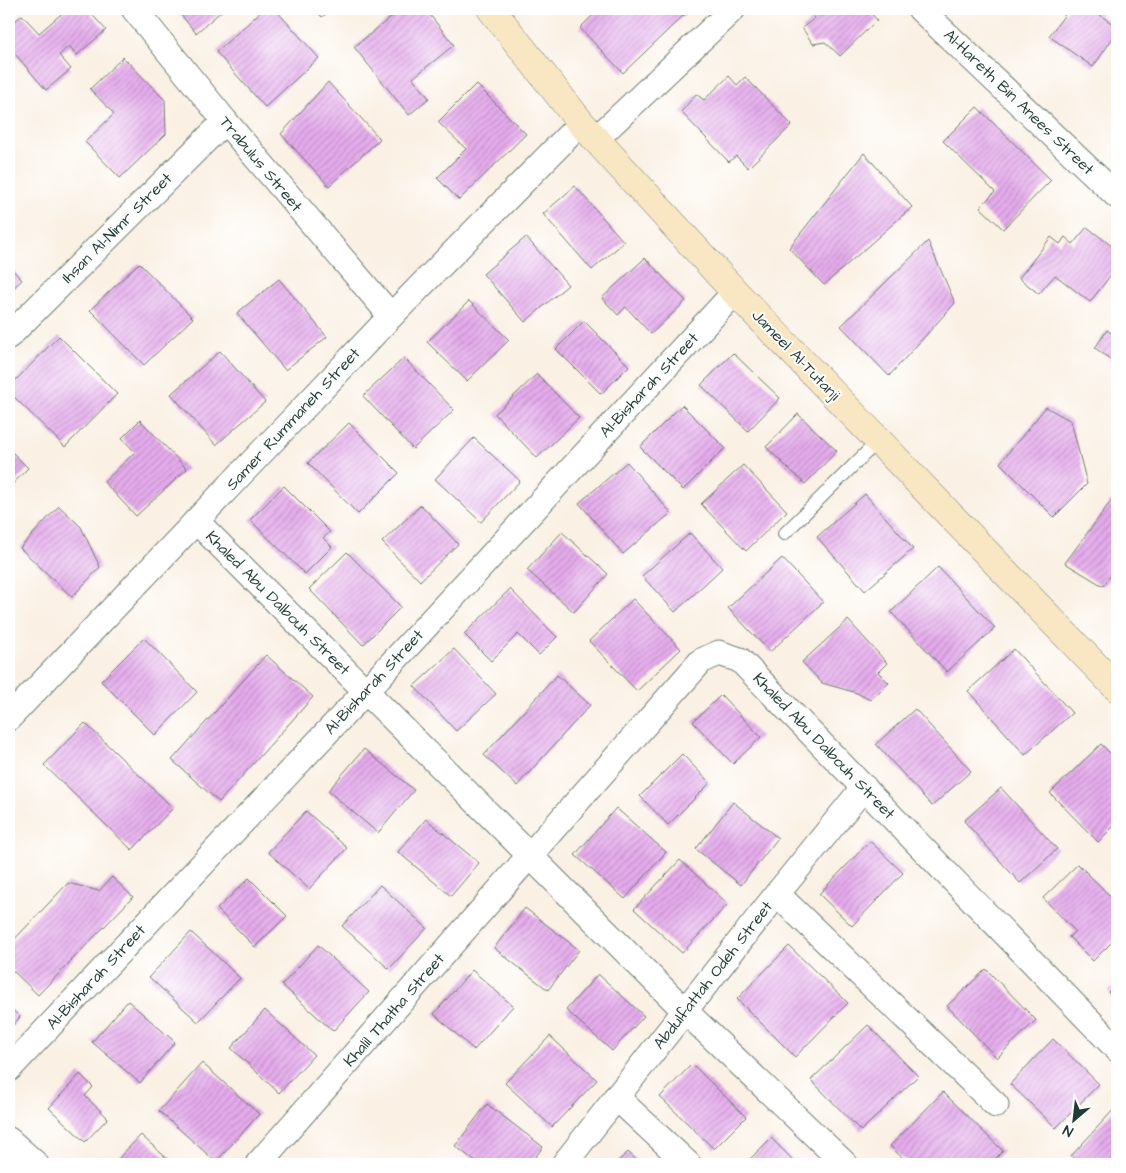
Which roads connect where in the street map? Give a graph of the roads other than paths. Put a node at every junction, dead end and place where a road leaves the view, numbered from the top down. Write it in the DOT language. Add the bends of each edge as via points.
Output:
graph roads {
  1 [pos="134,9"];
  2 [pos="491,9"];
  3 [pos="733,9"];
  4 [pos="920,9"];
  5 [pos="225,121"];
  6 [pos="589,131"];
  7 [pos="1117,196"];
  8 [pos="735,292"];
  9 [pos="390,316"];
  10 [pos="9,336"];
  11 [pos="879,440"];
  12 [pos="196,521"];
  13 [pos="784,534"];
  14 [pos="1117,688"];
  15 [pos="366,692"];
  16 [pos="9,718"];
  17 [pos="864,787"];
  18 [pos="529,856"];
  19 [pos="777,894"];
  20 [pos="685,1011"];
  21 [pos="1117,1049"];
  22 [pos="9,1069"];
  23 [pos="616,1097"];
  24 [pos="996,1105"];
  25 [pos="9,1140"];
  26 [pos="36,1164"];
  27 [pos="258,1164"];
  28 [pos="564,1164"];
  29 [pos="688,1164"];
  30 [pos="845,1164"];
  1 -- 5 [label="street, Trabulus Street"];
  2 -- 6 [label="street, Jameel Al-Tutanji"];
  3 -- 6 [label="street, Samer Rummaneh Street"];
  4 -- 7 [label="street, Al-Hareth Bin Anees Street"];
  5 -- 9 [label="street, Trabulus Street"];
  5 -- 10 [label="street, Ihsan Al-Nimr Street"];
  6 -- 8 [label="street, Jameel Al-Tutanji"];
  6 -- 9 [label="street, Samer Rummaneh Street"];
  8 -- 11 [label="street, Jameel Al-Tutanji"];
  8 -- 15 [label="street, Al-Bisharah Street"];
  9 -- 12 [label="street, Samer Rummaneh Street"];
  11 -- 13 [label="lane"];
  11 -- 14 [label="street, Jameel Al-Tutanji"];
  12 -- 15 [label="street, Khaled Abu Dalbouh Street"];
  12 -- 16 [label="street, Samer Rummaneh Street"];
  15 -- 18 [label="street, Khaled Abu Dalbouh Street"];
  15 -- 22 [label="street, Al-Bisharah Street"];
  17 -- 18 [label="street, Khaled Abu Dalbouh Street" via="740,660 719,652 701,661"];
  17 -- 19 [label="street, Abdulfattah Odeh Street"];
  17 -- 21 [label="street, Khaled Abu Dalbouh Street"];
  18 -- 20 [label="street, Khaled Abu Dalbouh Street"];
  18 -- 27 [label="street, Khalil Thatha Street"];
  19 -- 20 [label="street, Abdulfattah Odeh Street"];
  19 -- 24 [label="street"];
  20 -- 23 [label="street, Abdulfattah Odeh Street"];
  20 -- 30 [label="street, Khaled Abu Dalbouh Street"];
  23 -- 28 [label="street, Abdulfattah Odeh Street"];
  23 -- 29 [label="street"];
  25 -- 26 [label="street"];
}
